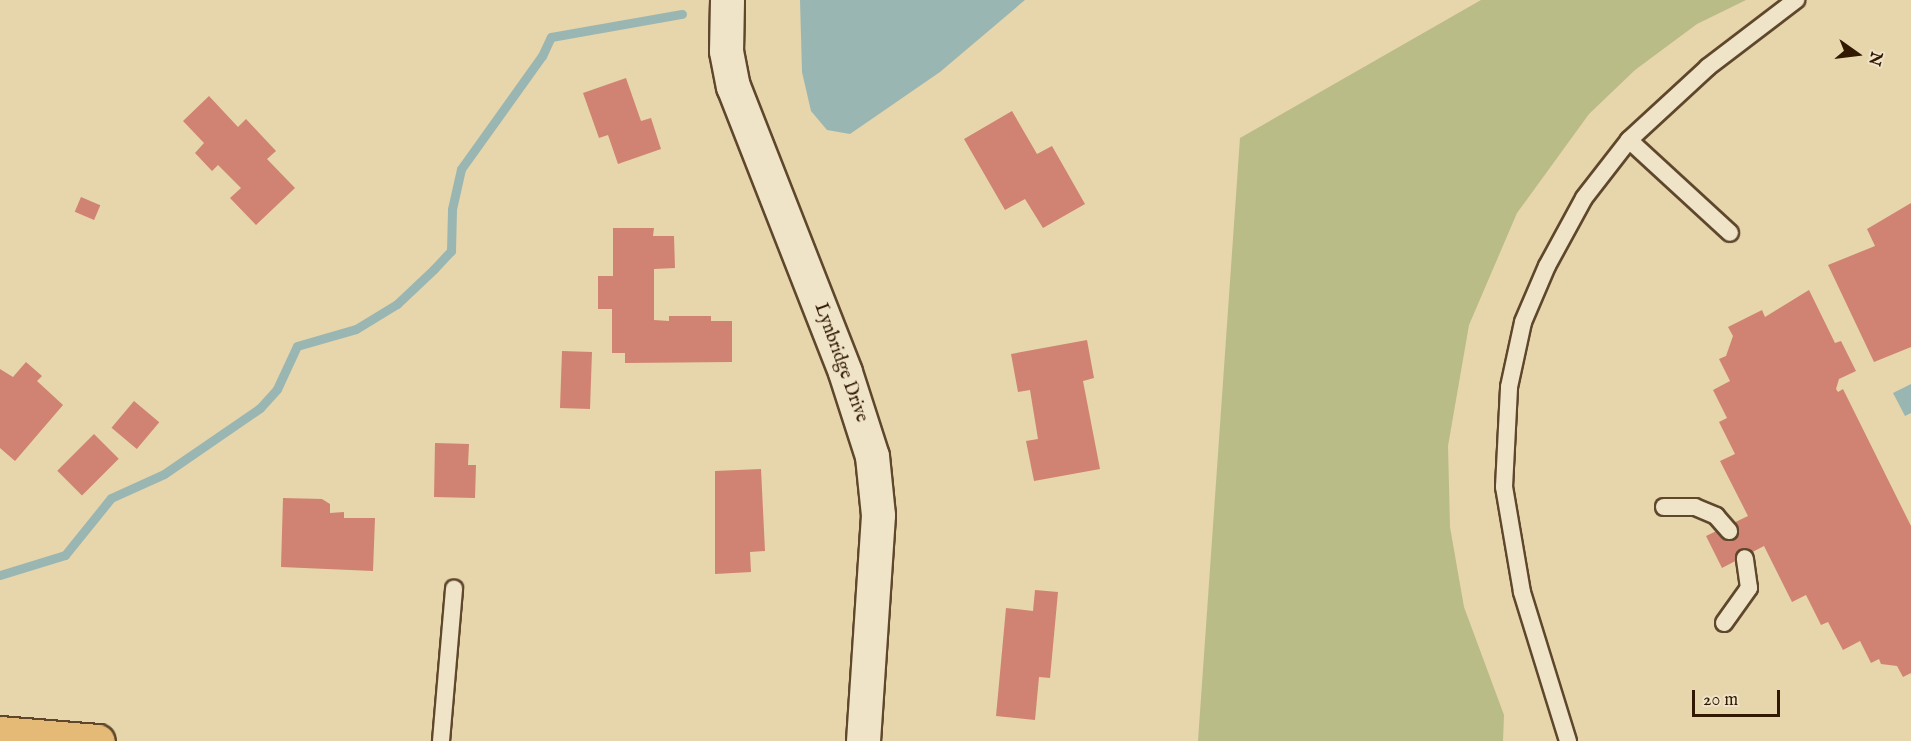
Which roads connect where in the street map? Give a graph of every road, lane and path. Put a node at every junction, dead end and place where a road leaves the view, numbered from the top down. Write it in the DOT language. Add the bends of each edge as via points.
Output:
graph roads {
  1 [pos="727,0"];
  2 [pos="1796,0"];
  3 [pos="1629,140"];
  4 [pos="1730,234"];
  5 [pos="1664,507"];
  6 [pos="1729,531"];
  7 [pos="1745,558"];
  8 [pos="454,589"];
  9 [pos="1724,623"];
  10 [pos="0,733"];
  11 [pos="98,741"];
  12 [pos="441,741"];
  13 [pos="863,741"];
  14 [pos="1568,741"];
  1 -- 13 [label="street, Lynbridge Drive" via="726,51 733,86 845,372 872,456 878,515"];
  2 -- 3 [label="lane" via="1708,67"];
  3 -- 4 [label="lane"];
  3 -- 14 [label="lane" via="1584,198 1548,266 1523,322 1509,387 1504,487 1511,539 1522,592"];
  5 -- 6 [label="lane" via="1695,507 1716,516"];
  7 -- 9 [label="lane" via="1749,588"];
  8 -- 12 [label="lane"];
  10 -- 11 [label="main road"];
}
